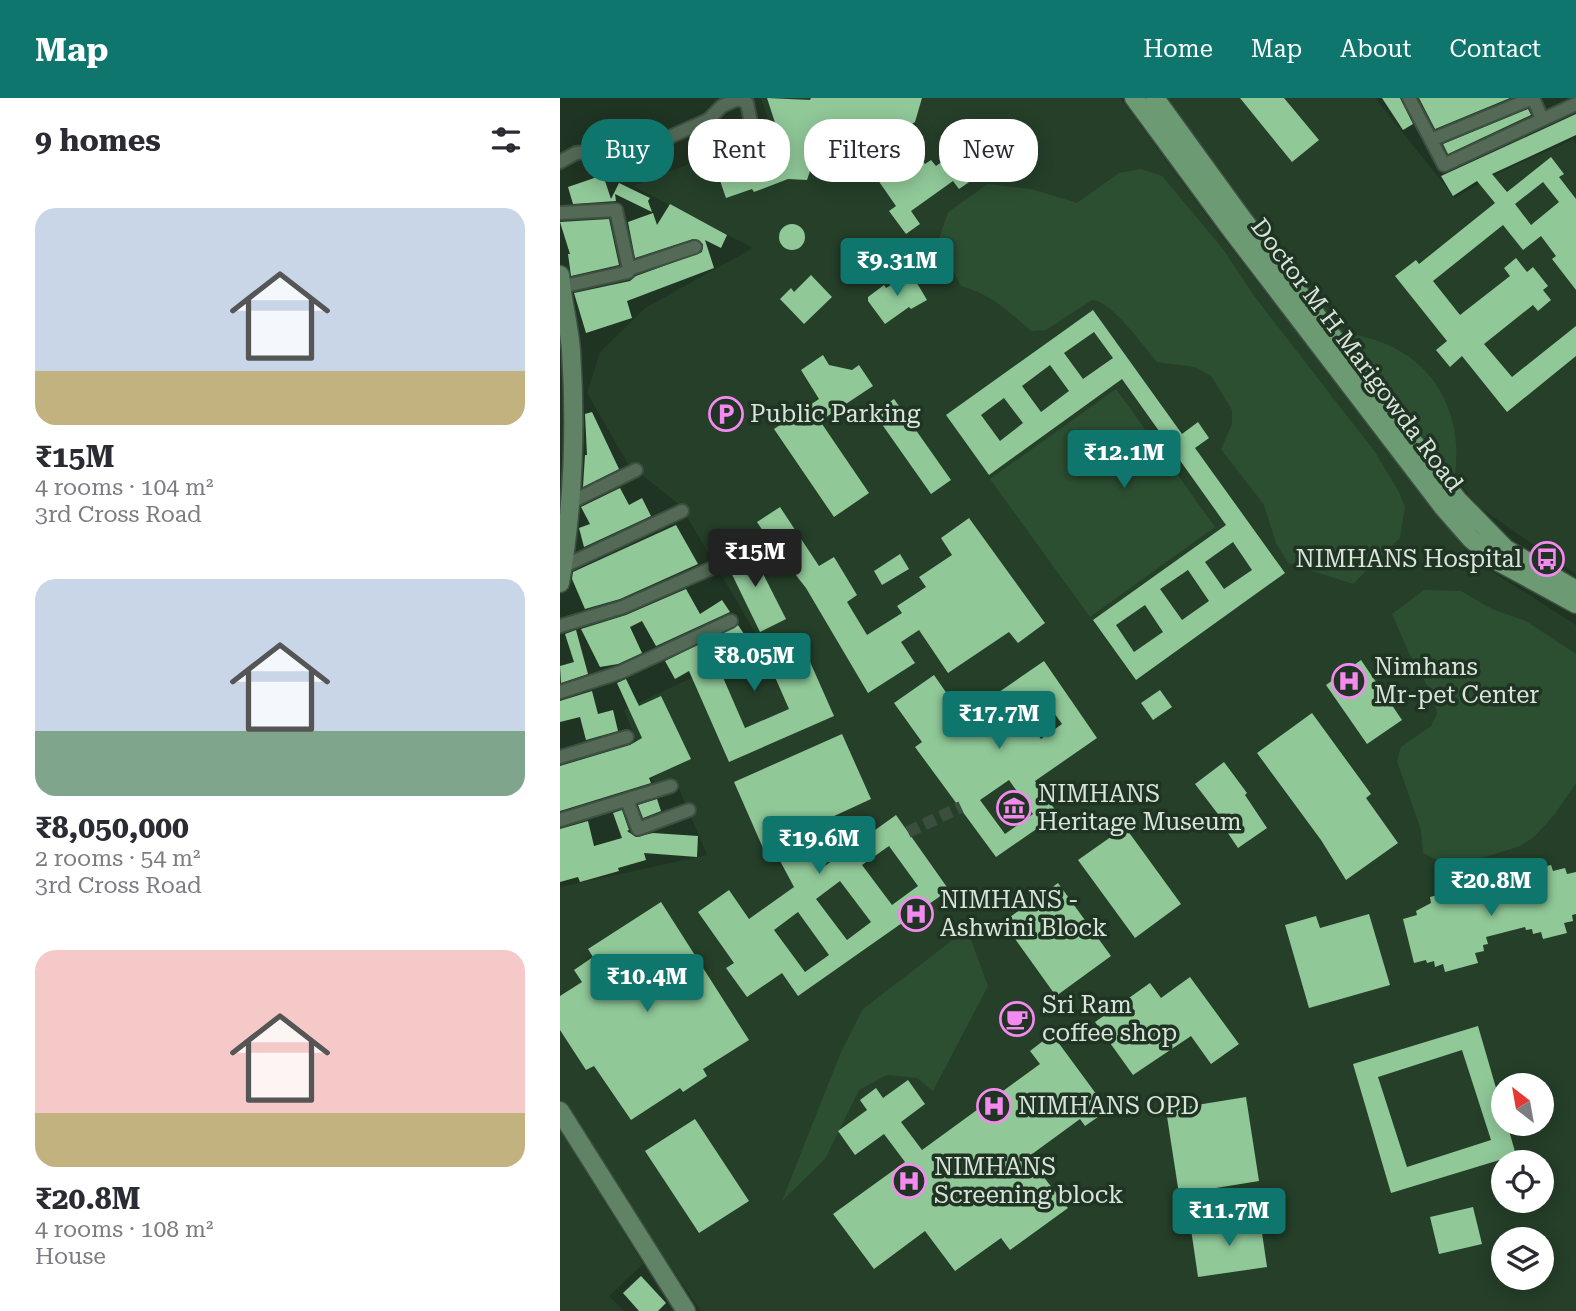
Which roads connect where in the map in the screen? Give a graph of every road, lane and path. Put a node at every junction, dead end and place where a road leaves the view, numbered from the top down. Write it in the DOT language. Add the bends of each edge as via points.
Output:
graph roads {
  1 [pos="1134,98"];
  2 [pos="1155,98"];
  3 [pos="1411,98"];
  4 [pos="1576,104"];
  5 [pos="709,119"];
  6 [pos="750,119"];
  7 [pos="1542,119"];
  8 [pos="688,128"];
  9 [pos="1430,140"];
  10 [pos="560,162"];
  11 [pos="560,213"];
  12 [pos="695,247"];
  13 [pos="629,270"];
  14 [pos="561,289"];
  15 [pos="565,349"];
  16 [pos="566,420"];
  17 [pos="636,470"];
  18 [pos="682,511"];
  19 [pos="566,512"];
  20 [pos="719,565"];
  21 [pos="561,573"];
  22 [pos="1576,590"];
  23 [pos="1576,604"];
  24 [pos="731,621"];
  25 [pos="560,626"];
  26 [pos="560,692"];
  27 [pos="627,737"];
  28 [pos="560,757"];
  29 [pos="671,786"];
  30 [pos="627,800"];
  31 [pos="689,810"];
  32 [pos="560,820"];
  33 [pos="560,1111"];
  34 [pos="560,1122"];
  35 [pos="680,1311"];
  36 [pos="686,1311"];
  1 -- 23 [label="main road, Doctor M H Marigowda Road" via="1457,523 1495,560"];
  2 -- 22 [label="main road, Doctor M H Marigowda Road" via="1457,499 1506,549"];
  3 -- 9 [label="street"];
  4 -- 7 [label="street"];
  5 -- 6 [label="street" via="738,99 747,103"];
  7 -- 9 [label="street" via="1533,99"];
  7 -- 9 [label="street" via="1444,165"];
  8 -- 10 [label="street" via="649,145 576,153"];
  11 -- 13 [label="street" via="616,210"];
  12 -- 13 [label="street"];
  13 -- 14 [label="street"];
  14 -- 15 [label="street"];
  15 -- 16 [label="street"];
  16 -- 19 [label="street"];
  17 -- 19 [label="street"];
  18 -- 21 [label="street"];
  19 -- 21 [label="street"];
  20 -- 25 [label="street" via="623,607"];
  24 -- 26 [label="street" via="621,672"];
  27 -- 28 [label="street"];
  29 -- 30 [label="street"];
  30 -- 31 [label="street" via="638,829"];
  30 -- 32 [label="street"];
  33 -- 36 [label="street"];
  34 -- 35 [label="street"];
}
